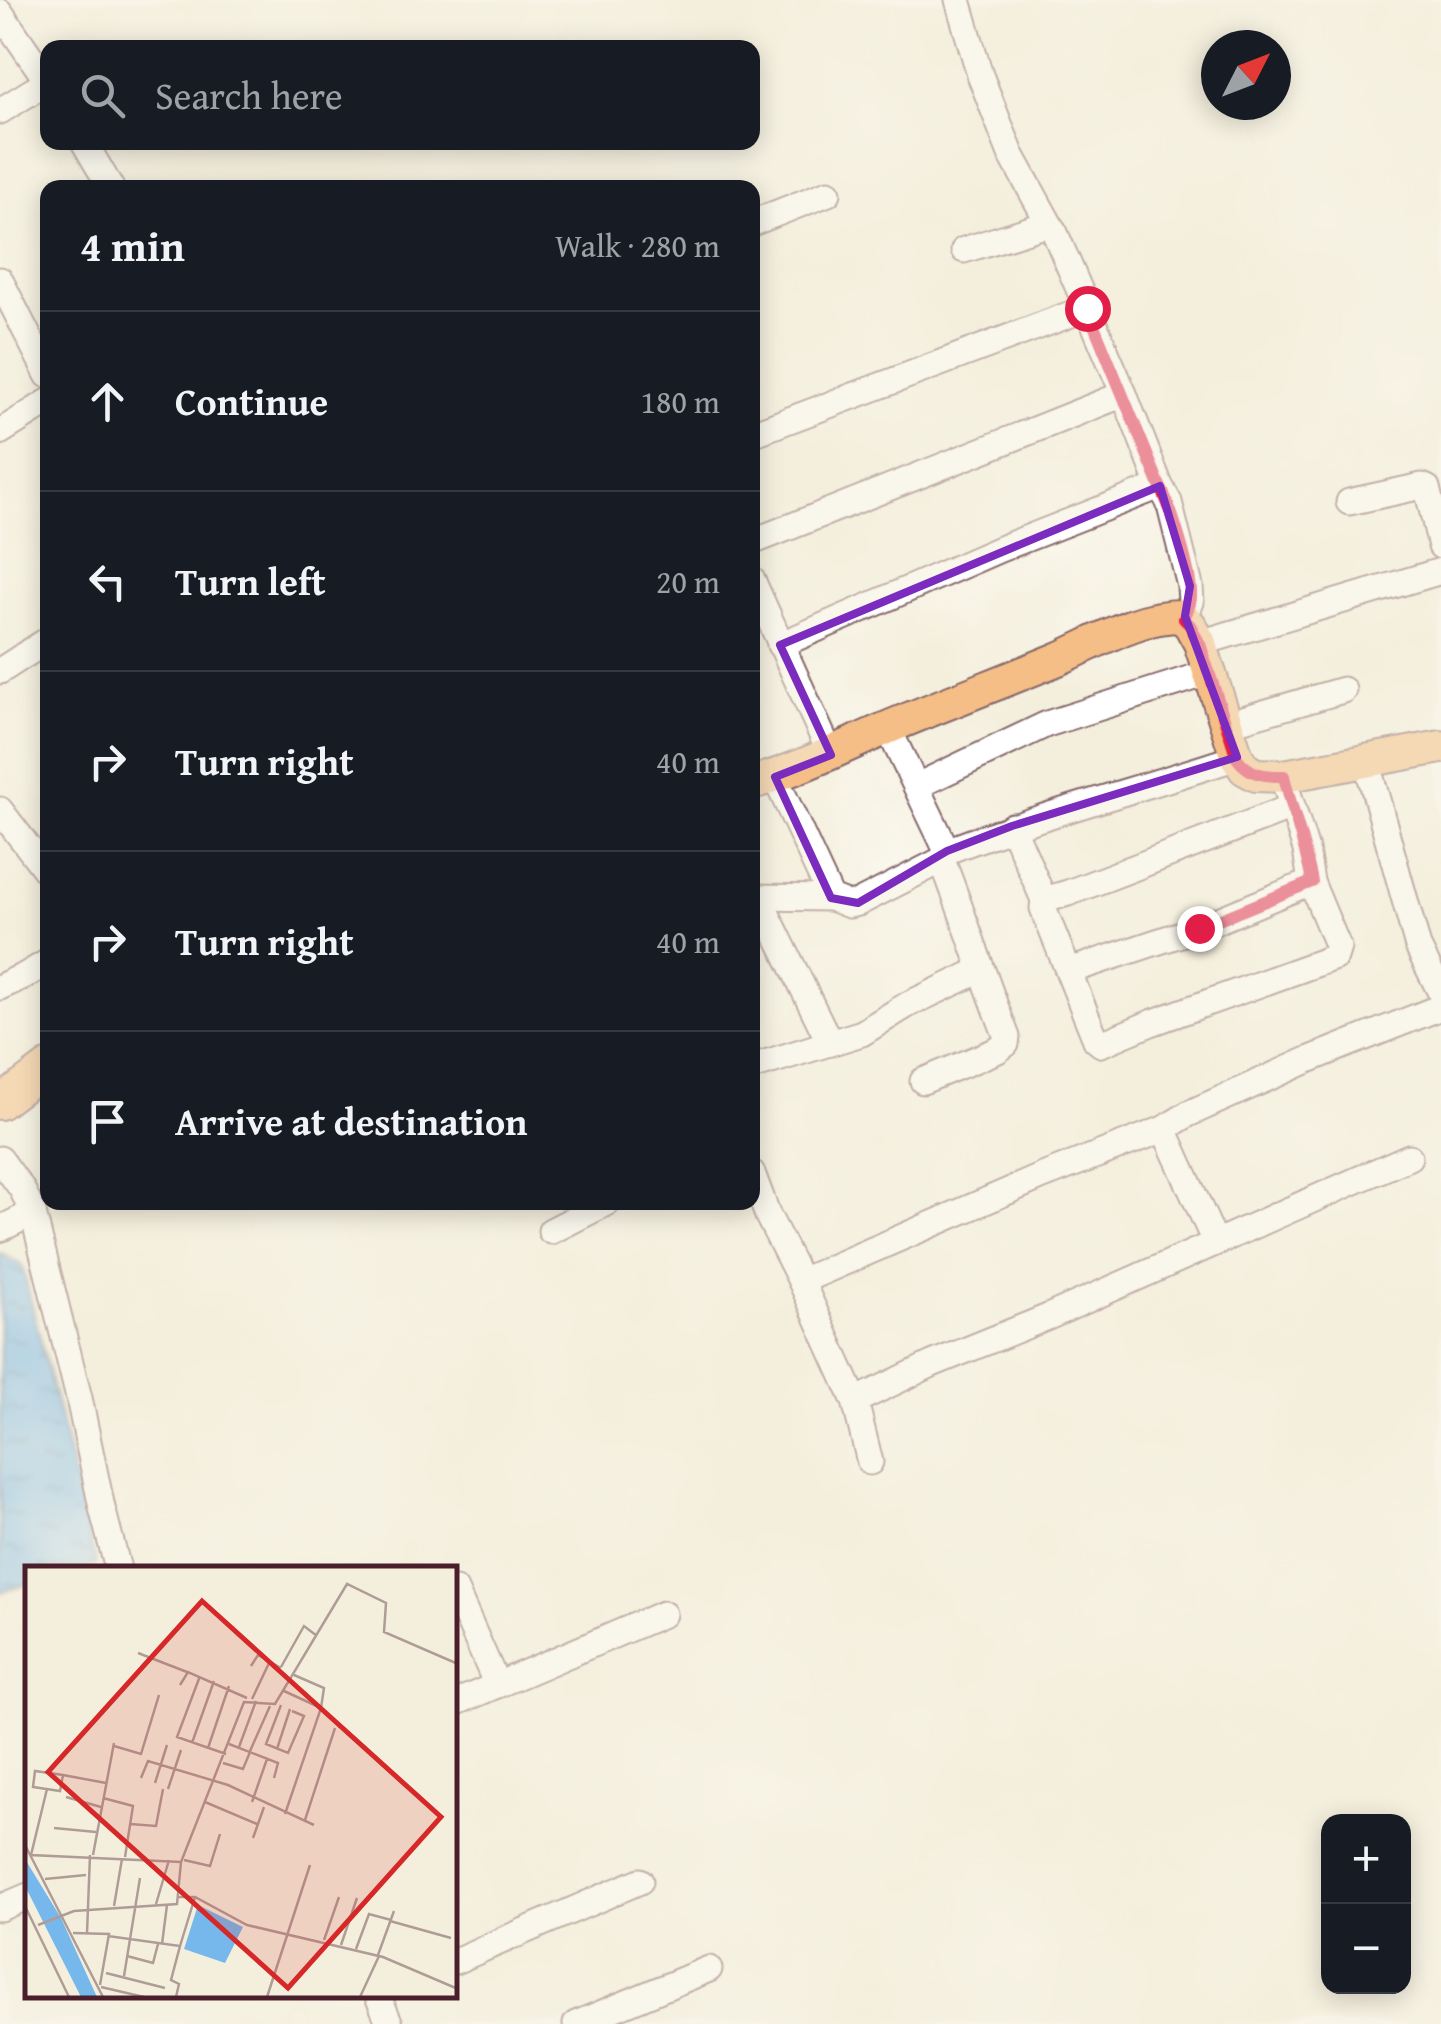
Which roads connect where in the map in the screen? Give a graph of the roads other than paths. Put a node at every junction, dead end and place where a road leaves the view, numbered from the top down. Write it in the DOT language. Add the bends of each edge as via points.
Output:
graph roads {
  1 [pos="958,0"];
  2 [pos="0,12"];
  3 [pos="40,72"];
  4 [pos="40,86"];
  5 [pos="0,112"];
  6 [pos="89,150"];
  7 [pos="106,180"];
  8 [pos="828,194"];
  9 [pos="760,221"];
  10 [pos="1050,227"];
  11 [pos="964,250"];
  12 [pos="0,280"];
  13 [pos="1087,308"];
  14 [pos="40,359"];
  15 [pos="1124,394"];
  16 [pos="40,407"];
  17 [pos="760,431"];
  18 [pos="0,432"];
  19 [pos="1160,486"];
  20 [pos="1348,502"];
  21 [pos="760,539"];
  22 [pos="1441,546"];
  23 [pos="1441,572"];
  24 [pos="760,599"];
  25 [pos="40,645"];
  26 [pos="780,645"];
  27 [pos="1197,645"];
  28 [pos="0,670"];
  29 [pos="1343,690"];
  30 [pos="1226,724"];
  31 [pos="888,728"];
  32 [pos="1441,747"];
  33 [pos="831,754"];
  34 [pos="1237,758"];
  35 [pos="1366,760"];
  36 [pos="764,780"];
  37 [pos="916,786"];
  38 [pos="1288,791"];
  39 [pos="0,810"];
  40 [pos="1012,826"];
  41 [pos="945,856"];
  42 [pos="40,862"];
  43 [pos="1312,882"];
  44 [pos="760,898"];
  45 [pos="831,898"];
  46 [pos="1044,900"];
  47 [pos="760,906"];
  48 [pos="40,967"];
  49 [pos="980,970"];
  50 [pos="1069,972"];
  51 [pos="0,986"];
  52 [pos="1441,993"];
  53 [pos="1441,1007"];
  54 [pos="830,1043"];
  55 [pos="760,1065"];
  56 [pos="40,1073"];
  57 [pos="923,1082"];
  58 [pos="0,1103"];
  59 [pos="1164,1130"];
  60 [pos="1409,1156"];
  61 [pos="0,1159"];
  62 [pos="760,1195"];
  63 [pos="592,1210"];
  64 [pos="32,1213"];
  65 [pos="0,1229"];
  66 [pos="551,1231"];
  67 [pos="1215,1242"];
  68 [pos="801,1280"];
  69 [pos="855,1401"];
  70 [pos="870,1462"];
  71 [pos="117,1566"];
  72 [pos="458,1597"];
  73 [pos="663,1614"];
  74 [pos="498,1685"];
  75 [pos="458,1702"];
  76 [pos="640,1881"];
  77 [pos="25,1897"];
  78 [pos="0,1908"];
  79 [pos="458,1960"];
  80 [pos="708,1969"];
  81 [pos="379,1999"];
  82 [pos="390,2024"];
  83 [pos="576,2024"];
  1 -- 10 [label="street" via="1011,154"];
  2 -- 3 [label="street"];
  4 -- 5 [label="street"];
  6 -- 7 [label="street"];
  8 -- 9 [label="street"];
  10 -- 11 [label="street"];
  10 -- 13 [label="street"];
  12 -- 14 [label="street"];
  13 -- 15 [label="street"];
  13 -- 17 [label="street"];
  15 -- 19 [label="street"];
  15 -- 21 [label="street"];
  16 -- 18 [label="street"];
  19 -- 26 [label="street"];
  19 -- 27 [label="street" via="1190,586"];
  20 -- 22 [label="street" via="1427,488"];
  23 -- 27 [label="street"];
  24 -- 26 [label="street"];
  25 -- 28 [label="street"];
  26 -- 33 [label="street"];
  27 -- 30 [label="main road"];
  27 -- 31 [label="main road" via="1180,616 1135,624"];
  27 -- 37 [label="street"];
  29 -- 30 [label="street"];
  30 -- 34 [label="main road"];
  31 -- 33 [label="main road"];
  31 -- 37 [label="street"];
  32 -- 35 [label="main road"];
  33 -- 36 [label="main road"];
  34 -- 38 [label="main road"];
  34 -- 40 [label="street"];
  35 -- 38 [label="main road"];
  35 -- 52 [label="street" via="1418,946"];
  36 -- 45 [label="street"];
  37 -- 41 [label="street"];
  38 -- 43 [label="street"];
  38 -- 46 [label="street"];
  39 -- 42 [label="street"];
  40 -- 41 [label="street"];
  40 -- 46 [label="street"];
  41 -- 45 [label="street" via="850,906"];
  41 -- 49 [label="street"];
  43 -- 50 [label="street"];
  43 -- 50 [label="street" via="1338,947 1330,960 1101,1044"];
  44 -- 45 [label="street"];
  46 -- 50 [label="street"];
  47 -- 54 [label="street"];
  48 -- 51 [label="street"];
  49 -- 54 [label="street" via="862,1033"];
  49 -- 57 [label="street" via="1006,1044"];
  53 -- 59 [label="street" via="1291,1068"];
  54 -- 55 [label="street"];
  56 -- 58 [label="main road"];
  59 -- 67 [label="street"];
  59 -- 68 [label="street"];
  60 -- 67 [label="street"];
  61 -- 64 [label="street"];
  62 -- 68 [label="street"];
  63 -- 66 [label="street"];
  64 -- 65 [label="street"];
  64 -- 71 [label="street"];
  67 -- 69 [label="street"];
  68 -- 69 [label="street"];
  69 -- 70 [label="street"];
  72 -- 74 [label="street"];
  73 -- 74 [label="street"];
  74 -- 75 [label="street"];
  76 -- 79 [label="street"];
  77 -- 78 [label="street"];
  80 -- 83 [label="street"];
  81 -- 82 [label="street"];
}
